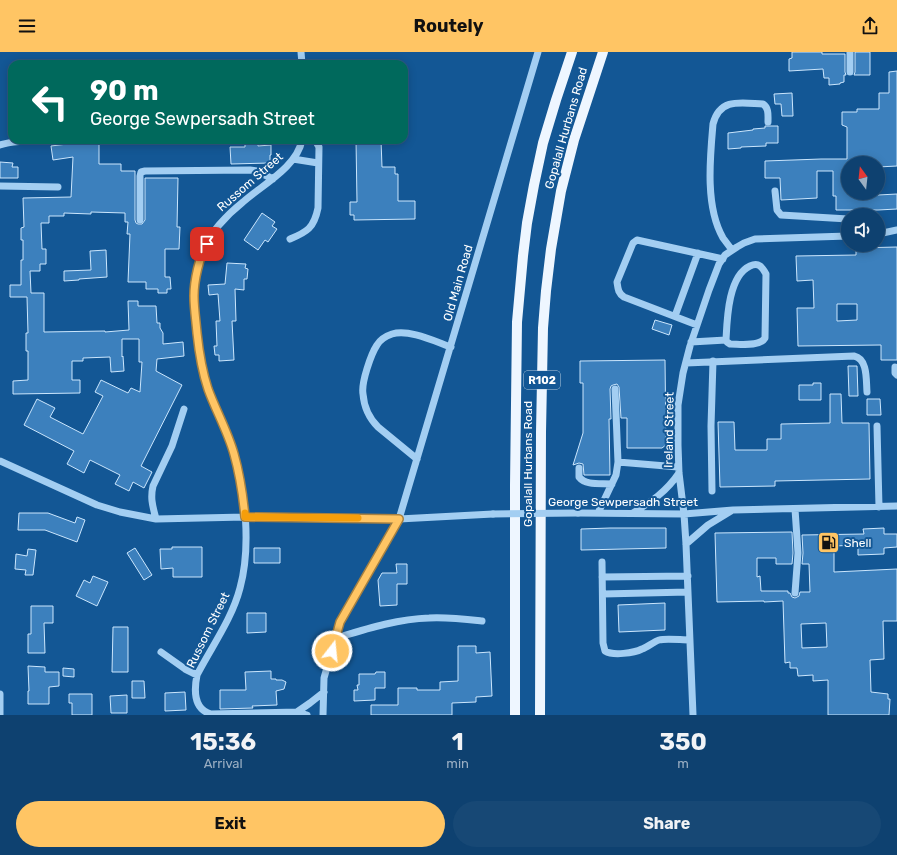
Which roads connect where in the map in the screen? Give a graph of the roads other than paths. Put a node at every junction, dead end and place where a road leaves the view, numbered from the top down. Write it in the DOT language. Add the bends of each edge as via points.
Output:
graph roads {
  1 [pos="538,52"];
  2 [pos="572,52"];
  3 [pos="603,52"];
  4 [pos="850,52"];
  5 [pos="850,72"];
  6 [pos="768,122"];
  7 [pos="301,144"];
  8 [pos="317,144"];
  9 [pos="293,159"];
  10 [pos="318,164"];
  11 [pos="274,179"];
  12 [pos="0,186"];
  13 [pos="58,186"];
  14 [pos="775,191"];
  15 [pos="841,219"];
  16 [pos="140,220"];
  17 [pos="897,230"];
  18 [pos="885,233"];
  19 [pos="841,236"];
  20 [pos="290,239"];
  21 [pos="732,250"];
  22 [pos="698,253"];
  23 [pos="723,259"];
  24 [pos="675,316"];
  25 [pos="697,325"];
  26 [pos="726,340"];
  27 [pos="691,342"];
  28 [pos="451,347"];
  29 [pos="712,361"];
  30 [pos="686,363"];
  31 [pos="895,367"];
  32 [pos="897,376"];
  33 [pos="615,389"];
  34 [pos="867,392"];
  35 [pos="184,409"];
  36 [pos="877,426"];
  37 [pos="417,459"];
  38 [pos="0,461"];
  39 [pos="618,462"];
  40 [pos="579,468"];
  41 [pos="679,470"];
  42 [pos="612,484"];
  43 [pos="712,491"];
  44 [pos="897,506"];
  45 [pos="879,507"];
  46 [pos="795,509"];
  47 [pos="733,510"];
  48 [pos="598,513"];
  49 [pos="633,514"];
  50 [pos="684,514"];
  51 [pos="245,517"];
  52 [pos="156,518"];
  53 [pos="399,519"];
  54 [pos="686,544"];
  55 [pos="602,562"];
  56 [pos="688,576"];
  57 [pos="602,577"];
  58 [pos="688,592"];
  59 [pos="795,593"];
  60 [pos="603,594"];
  61 [pos="482,620"];
  62 [pos="336,638"];
  63 [pos="690,640"];
  64 [pos="161,652"];
  65 [pos="198,675"];
  66 [pos="324,692"];
  67 [pos="0,694"];
  68 [pos="297,712"];
  69 [pos="0,715"];
  70 [pos="307,715"];
  71 [pos="323,715"];
  72 [pos="515,715"];
  73 [pos="540,715"];
  74 [pos="693,715"];
  1 -- 28 [label="street, Old Main Road"];
  2 -- 72 [label="main road, Gopalall Hurbans Road / R102" via="543,143 534,185 527,223 518,308"];
  3 -- 73 [label="main road, Gopalall Hurbans Road / R102" via="564,179 546,291 541,432"];
  4 -- 5 [label="street"];
  6 -- 21 [label="street" via="768,109 763,104 729,104 715,116 710,175 713,208 723,237"];
  7 -- 9 [label="street, Russom Street"];
  8 -- 10 [label="street"];
  9 -- 10 [label="street"];
  9 -- 11 [label="street, Russom Street"];
  10 -- 20 [label="street" via="318,208 315,218 307,231"];
  11 -- 16 [label="street" via="250,170 141,172"];
  11 -- 51 [label="street, Russom Street" via="242,202 211,235 202,252 194,295 202,368 234,453"];
  12 -- 13 [label="street"];
  14 -- 15 [label="street" via="777,210 781,215"];
  17 -- 18 [label="street"];
  19 -- 21 [label="street, Ireland Street" via="756,239"];
  21 -- 23 [label="street, Ireland Street"];
  22 -- 23 [label="street"];
  22 -- 24 [label="street"];
  22 -- 24 [label="street" via="638,240 633,243 617,282 620,294 624,297"];
  23 -- 25 [label="street, Ireland Street" via="708,290"];
  24 -- 25 [label="street"];
  25 -- 27 [label="street, Ireland Street"];
  26 -- 26 [label="street" via="727,311 734,284 747,267 759,265 766,274 765,338 756,344 730,344"];
  26 -- 27 [label="street"];
  27 -- 30 [label="street, Ireland Street"];
  28 -- 37 [label="street, Old Main Road"];
  28 -- 37 [label="street" via="398,333 383,338 372,354 362,393 368,413 378,427"];
  29 -- 30 [label="street"];
  29 -- 34 [label="street" via="854,356 859,357 864,365"];
  29 -- 43 [label="street"];
  30 -- 41 [label="street, Ireland Street" via="678,405"];
  31 -- 32 [label="street"];
  33 -- 39 [label="street"];
  35 -- 52 [label="street" via="172,446 151,493"];
  36 -- 45 [label="street"];
  37 -- 53 [label="street, Old Main Road"];
  38 -- 52 [label="street, George Sewpersadh Street" via="98,505 120,512"];
  39 -- 41 [label="street"];
  39 -- 42 [label="street"];
  40 -- 42 [label="street" via="580,477 584,482"];
  41 -- 49 [label="street" via="666,489"];
  41 -- 50 [label="street, Ireland Street"];
  42 -- 48 [label="street"];
  44 -- 45 [label="street, George Sewpersadh Street"];
  45 -- 46 [label="street, George Sewpersadh Street"];
  46 -- 47 [label="street, George Sewpersadh Street"];
  46 -- 59 [label="street" via="798,553"];
  47 -- 50 [label="street, George Sewpersadh Street"];
  47 -- 54 [label="street" via="708,525"];
  48 -- 49 [label="street, George Sewpersadh Street"];
  48 -- 53 [label="street, George Sewpersadh Street, bridge" via="493,514"];
  49 -- 50 [label="street, George Sewpersadh Street"];
  50 -- 54 [label="street, Ireland Street"];
  51 -- 52 [label="street, George Sewpersadh Street"];
  51 -- 53 [label="street, George Sewpersadh Street"];
  51 -- 65 [label="street, Russom Street" via="246,554 240,590 230,616"];
  53 -- 62 [label="street" via="340,622"];
  54 -- 56 [label="street, Ireland Street"];
  55 -- 57 [label="street"];
  56 -- 57 [label="street"];
  56 -- 58 [label="street, Ireland Street"];
  57 -- 60 [label="street"];
  58 -- 60 [label="street"];
  58 -- 63 [label="street, Ireland Street"];
  60 -- 63 [label="street" via="603,643 608,653 641,650 658,640"];
  61 -- 62 [label="street" via="410,619"];
  62 -- 66 [label="street" via="324,678"];
  63 -- 74 [label="street, Ireland Street"];
  64 -- 65 [label="street"];
  65 -- 68 [label="street, Russom Street" via="195,692 197,701 206,713"];
  66 -- 68 [label="street"];
  66 -- 71 [label="street"];
  67 -- 69 [label="street"];
  68 -- 70 [label="street, Russom Street"];
}
